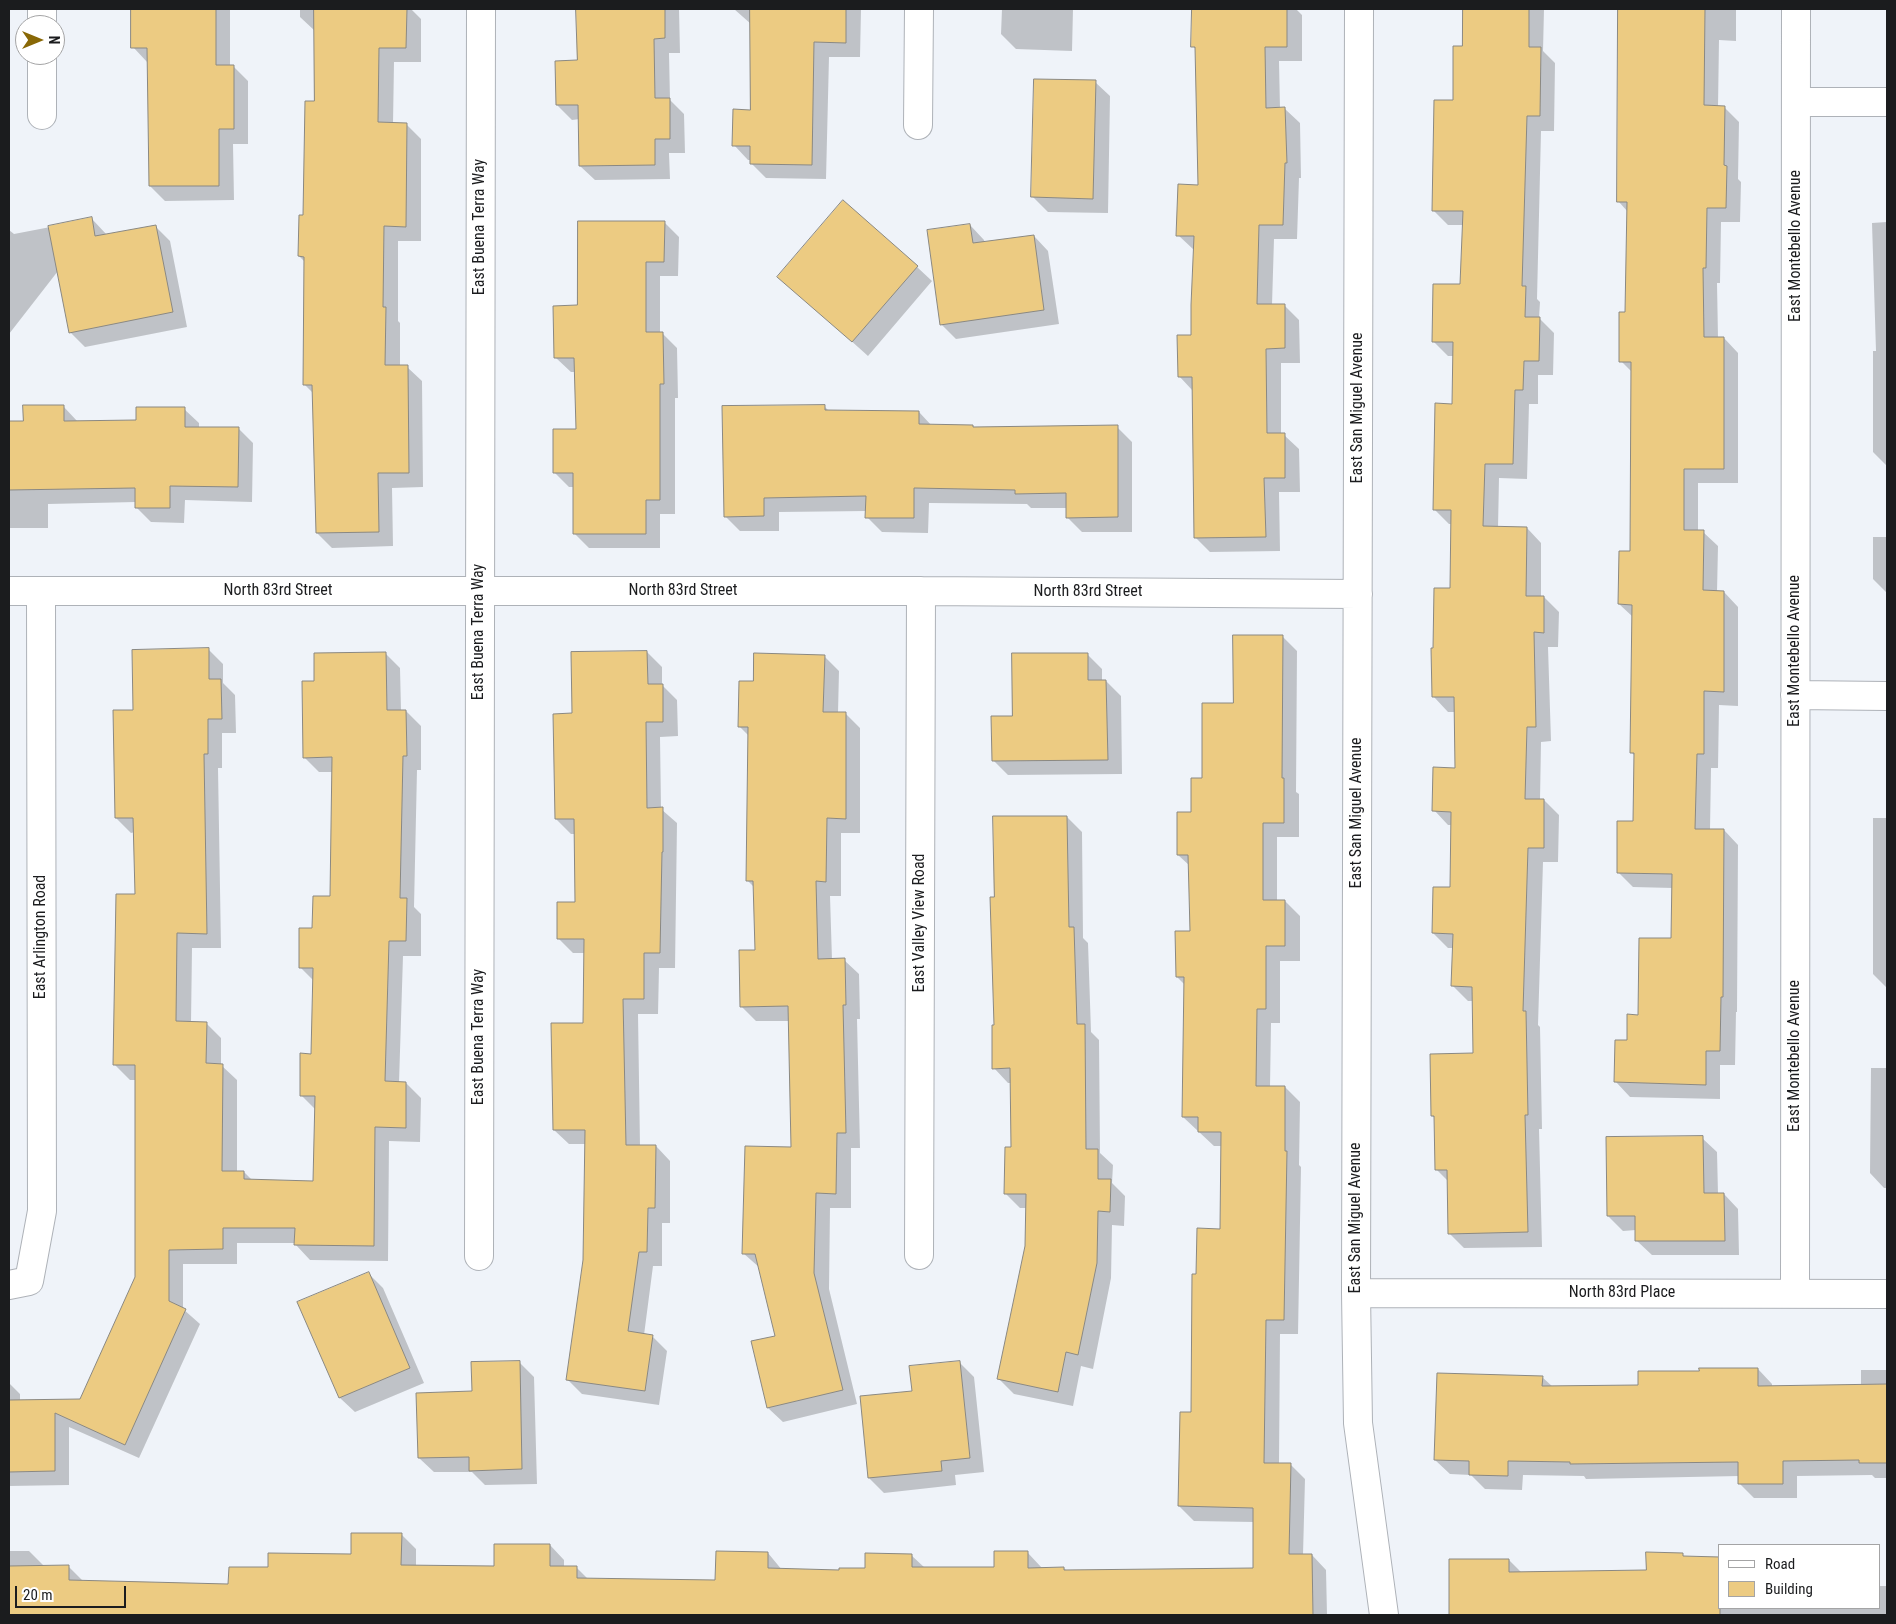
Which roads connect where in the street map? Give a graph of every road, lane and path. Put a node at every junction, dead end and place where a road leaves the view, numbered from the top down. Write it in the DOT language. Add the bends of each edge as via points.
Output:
graph roads {
  1 [pos="481,9"];
  2 [pos="919,9"];
  3 [pos="1359,9"];
  4 [pos="1796,9"];
  5 [pos="42,65"];
  6 [pos="1796,102"];
  7 [pos="1887,102"];
  8 [pos="42,115"];
  9 [pos="918,125"];
  10 [pos="479,590"];
  11 [pos="921,591"];
  12 [pos="9,592"];
  13 [pos="41,592"];
  14 [pos="1358,594"];
  15 [pos="1795,695"];
  16 [pos="1887,696"];
  17 [pos="919,1255"];
  18 [pos="480,1256"];
  19 [pos="19,1283"];
  20 [pos="1356,1293"];
  21 [pos="1795,1293"];
  22 [pos="1887,1294"];
  23 [pos="1384,1615"];
  1 -- 10 [label="street, East Buena Terra Way"];
  2 -- 9 [label="street"];
  3 -- 14 [label="street, East San Miguel Avenue"];
  4 -- 6 [label="street, East Montebello Avenue"];
  5 -- 8 [label="street"];
  6 -- 7 [label="street"];
  6 -- 15 [label="street, East Montebello Avenue"];
  10 -- 11 [label="street, North 83rd Street"];
  10 -- 13 [label="street, North 83rd Street"];
  10 -- 18 [label="street, East Buena Terra Way"];
  11 -- 14 [label="street, North 83rd Street"];
  11 -- 17 [label="street, East Valley View Road"];
  12 -- 13 [label="street, North 83rd Street"];
  13 -- 19 [label="street, East Arlington Road" via="42,1210"];
  14 -- 20 [label="street, East San Miguel Avenue"];
  15 -- 16 [label="street"];
  15 -- 21 [label="street, East Montebello Avenue"];
  20 -- 21 [label="street, North 83rd Place"];
  20 -- 23 [label="street, East San Miguel Avenue" via="1358,1423"];
  21 -- 22 [label="street, North 83rd Place"];
}
